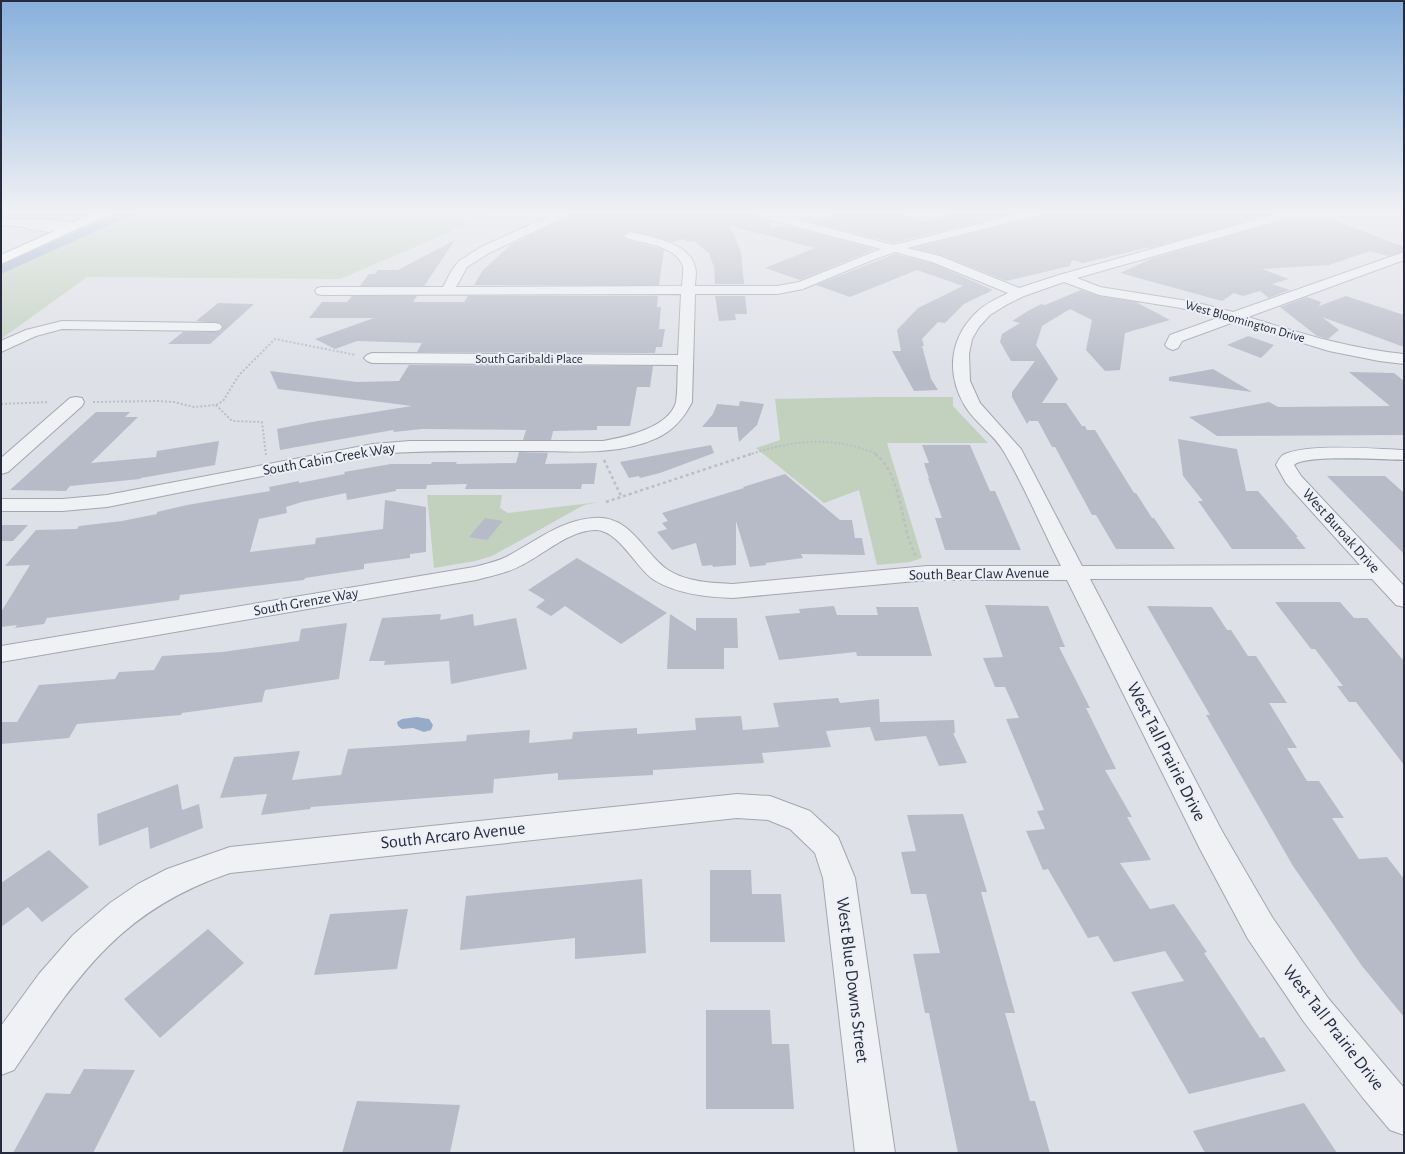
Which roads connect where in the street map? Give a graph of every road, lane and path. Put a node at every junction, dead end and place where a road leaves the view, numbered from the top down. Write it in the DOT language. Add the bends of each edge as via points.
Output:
graph roads {
  1 [pos="462,265"];
  2 [pos="688,265"];
  3 [pos="850,265"];
  4 [pos="951,265"];
  5 [pos="1110,265"];
  6 [pos="1379,265"];
  7 [pos="1064,278"];
  8 [pos="322,291"];
  9 [pos="446,291"];
  10 [pos="688,291"];
  11 [pos="1019,293"];
  12 [pos="1234,316"];
  13 [pos="215,327"];
  14 [pos="1172,345"];
  15 [pos="1,347"];
  16 [pos="372,358"];
  17 [pos="1404,359"];
  18 [pos="685,360"];
  19 [pos="76,402"];
  20 [pos="1,404"];
  21 [pos="216,405"];
  22 [pos="603,446"];
  23 [pos="1404,455"];
  24 [pos="1,468"];
  25 [pos="268,470"];
  26 [pos="621,496"];
  27 [pos="606,502"];
  28 [pos="1,506"];
  29 [pos="602,524"];
  30 [pos="917,561"];
  31 [pos="1378,572"];
  32 [pos="1074,573"];
  33 [pos="1404,600"];
  34 [pos="1,654"];
  35 [pos="800,820"];
  36 [pos="1,1057"];
  37 [pos="1404,1116"];
  38 [pos="875,1153"];
  1 -- 9 [label="street"];
  2 -- 10 [label="street, South Cabin Creek Way"];
  3 -- 10 [label="street" via="791,288 762,291"];
  4 -- 11 [label="street"];
  5 -- 7 [label="street, West Tall Prairie Drive"];
  6 -- 12 [label="street"];
  7 -- 11 [label="street, West Tall Prairie Drive"];
  7 -- 12 [label="street, West Bloomington Drive" via="1103,292 1182,303"];
  8 -- 9 [label="street"];
  9 -- 10 [label="street"];
  10 -- 18 [label="street, South Cabin Creek Way"];
  11 -- 32 [label="street, West Tall Prairie Drive" via="985,312 973,325 965,339 961,354 962,381 973,405 1012,449"];
  12 -- 14 [label="street" via="1175,338"];
  12 -- 17 [label="street, West Bloomington Drive" via="1338,349 1376,357"];
  13 -- 15 [label="street" via="62,325 39,329"];
  16 -- 18 [label="street, South Garibaldi Place"];
  16 -- 21 [label="path" via="275,339 239,375 223,401"];
  18 -- 22 [label="street, South Cabin Creek Way" via="684,402 681,410 668,424 636,439"];
  19 -- 20 [label="path"];
  19 -- 21 [label="path" via="159,401 194,407"];
  19 -- 24 [label="street"];
  21 -- 25 [label="path" via="232,421 262,422"];
  22 -- 25 [label="street, South Cabin Creek Way" via="410,446 373,449"];
  22 -- 26 [label="path" via="604,461"];
  23 -- 31 [label="street, West Buroak Drive" via="1313,454 1298,456 1288,460 1285,465 1293,479"];
  25 -- 28 [label="street, South Cabin Creek Way" via="107,501"];
  26 -- 27 [label="path"];
  26 -- 30 [label="path" via="790,443 819,441 851,445 873,452 881,458 891,474"];
  29 -- 32 [label="street, South Bear Claw Avenue" via="622,535 660,574 692,587 712,590 733,591 927,573"];
  29 -- 34 [label="street, South Grenze Way" via="584,525 569,530 513,562 476,573"];
  31 -- 32 [label="street, South Bear Claw Avenue"];
  31 -- 33 [label="street, West Buroak Drive"];
  32 -- 37 [label="street, West Tall Prairie Drive" via="1211,840 1260,928 1316,1010"];
  35 -- 36 [label="street, South Arcaro Avenue" via="770,808 737,806 230,860 192,873 154,892 118,916 86,945 61,975"];
  35 -- 38 [label="street, West Blue Downs Street" via="827,846 839,878"];
}
